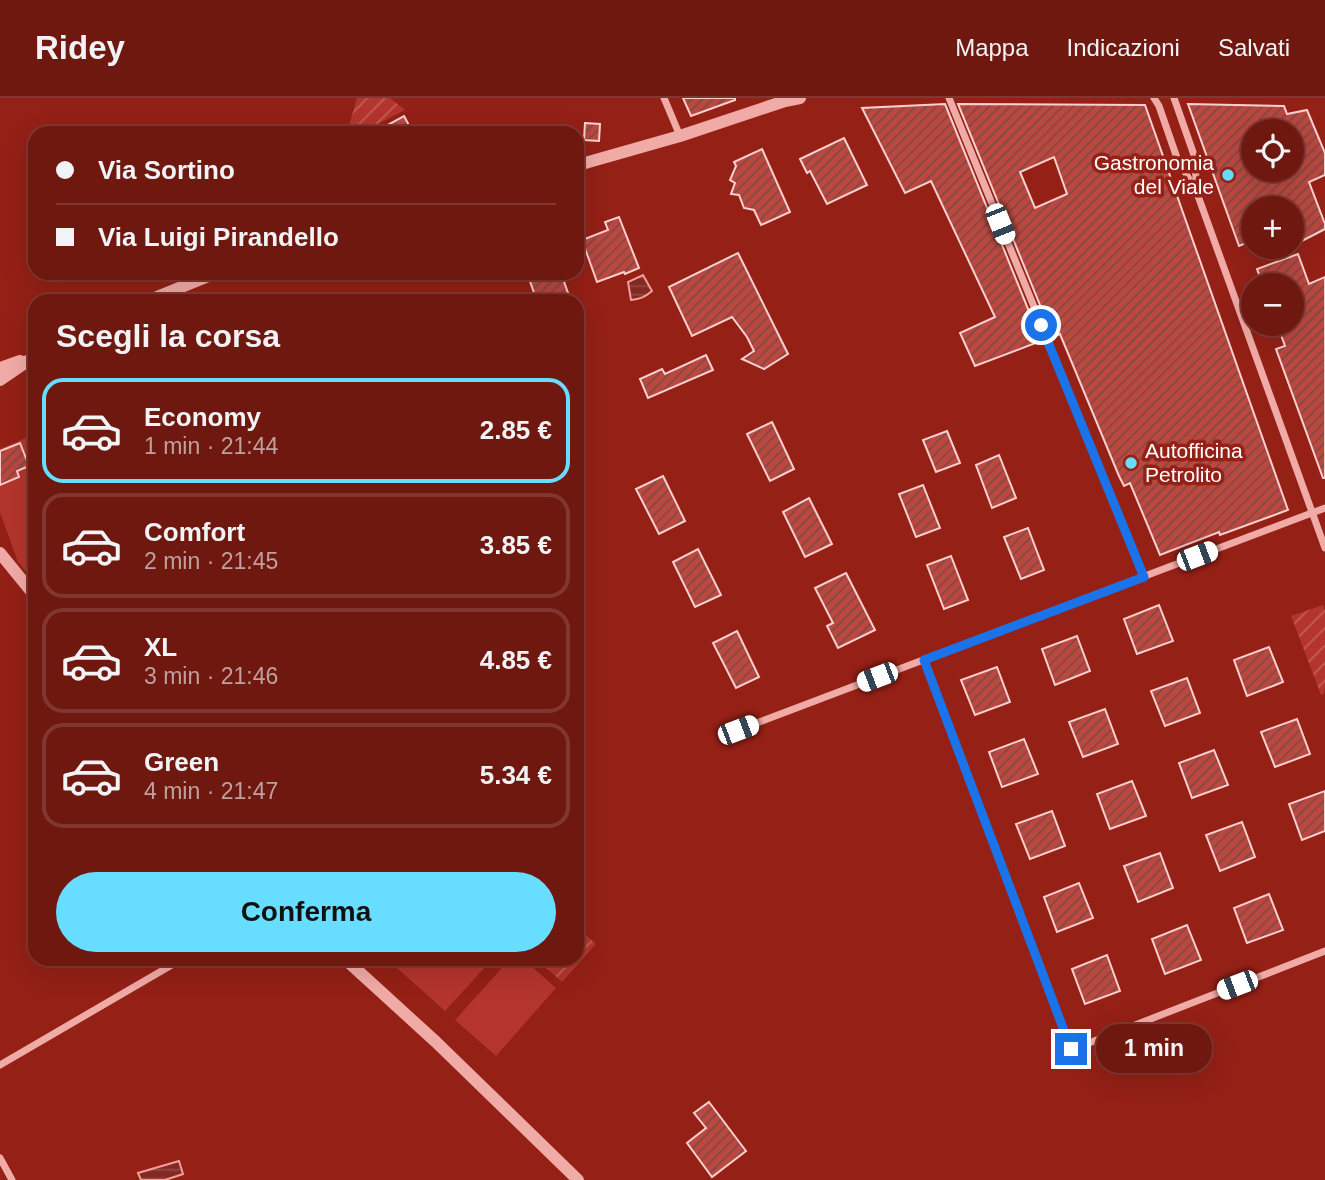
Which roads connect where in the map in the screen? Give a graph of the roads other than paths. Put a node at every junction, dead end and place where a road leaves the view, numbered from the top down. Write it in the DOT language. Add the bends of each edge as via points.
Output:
graph roads {
  1 [pos="664,98"];
  2 [pos="800,98"];
  3 [pos="949,98"];
  4 [pos="1154,98"];
  5 [pos="1174,98"];
  6 [pos="681,136"];
  7 [pos="584,163"];
  8 [pos="1197,193"];
  9 [pos="199,280"];
  10 [pos="164,294"];
  11 [pos="28,359"];
  12 [pos="28,361"];
  13 [pos="0,368"];
  14 [pos="0,380"];
  15 [pos="1325,508"];
  16 [pos="1313,513"];
  17 [pos="1325,548"];
  18 [pos="0,553"];
  19 [pos="1144,577"];
  20 [pos="28,588"];
  21 [pos="924,660"];
  22 [pos="738,730"];
  23 [pos="1325,951"];
  24 [pos="170,966"];
  25 [pos="353,966"];
  26 [pos="0,1065"];
  27 [pos="0,1158"];
  28 [pos="12,1180"];
  29 [pos="577,1180"];
  1 -- 6 [label="street"];
  2 -- 6 [label="street"];
  3 -- 19 [label="street"];
  4 -- 8 [label="street" via="1177,158"];
  5 -- 8 [label="street" via="1194,155"];
  6 -- 7 [label="street"];
  8 -- 16 [label="street"];
  9 -- 10 [label="street"];
  11 -- 13 [label="street"];
  12 -- 14 [label="street"];
  15 -- 16 [label="street"];
  16 -- 17 [label="street"];
  16 -- 19 [label="street"];
  18 -- 20 [label="street"];
  19 -- 21 [label="street"];
  21 -- 22 [label="street"];
  21 -- 23 [label="street" via="1071,1049"];
  24 -- 26 [label="street"];
  25 -- 29 [label="street"];
  27 -- 28 [label="street"];
}
